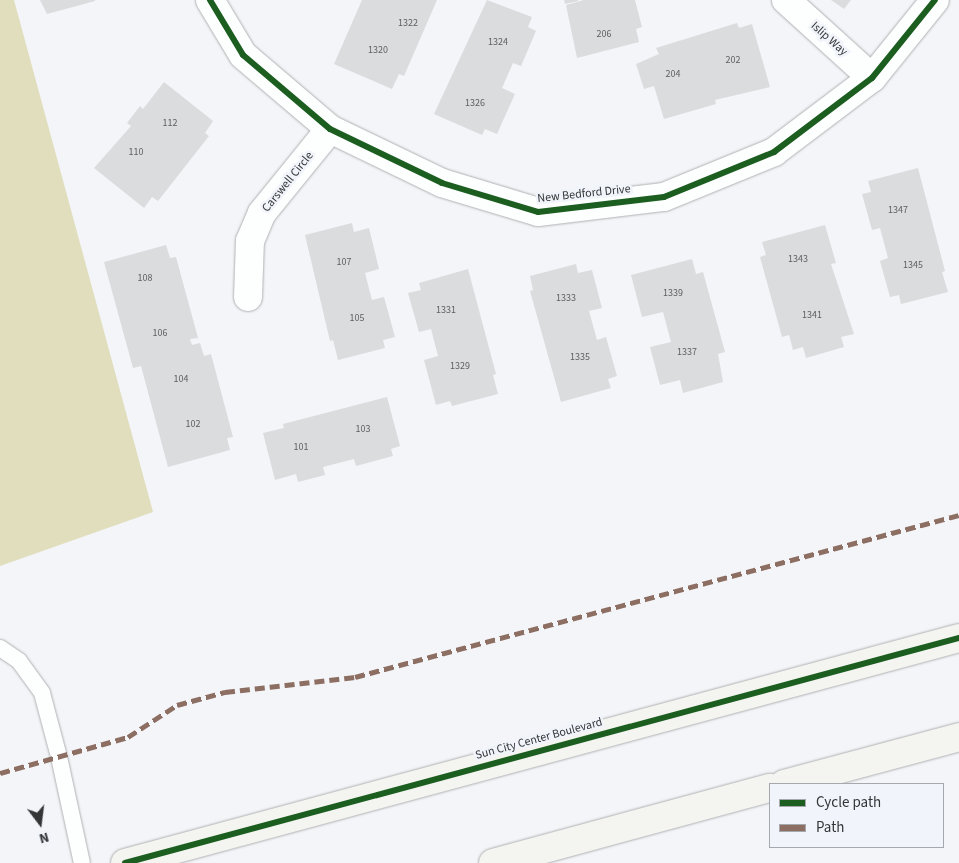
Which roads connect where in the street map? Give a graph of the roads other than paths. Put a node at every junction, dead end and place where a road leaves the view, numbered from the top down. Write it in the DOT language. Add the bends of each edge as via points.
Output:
graph roads {
  1 [pos="210,0"];
  2 [pos="786,0"];
  3 [pos="935,0"];
  4 [pos="872,78"];
  5 [pos="330,129"];
  6 [pos="248,297"];
  7 [pos="959,638"];
  8 [pos="0,648"];
  9 [pos="959,737"];
  10 [pos="788,783"];
  11 [pos="769,788"];
  12 [pos="82,863"];
  13 [pos="125,863"];
  14 [pos="493,863"];
  1 -- 5 [label="street, New Bedford Drive" via="243,55"];
  2 -- 4 [label="street, Islip Way"];
  3 -- 4 [label="street, New Bedford Drive"];
  4 -- 5 [label="street, New Bedford Drive" via="774,152 664,197 538,212 442,183"];
  5 -- 6 [label="street, Carswell Circle" via="262,213 250,241"];
  7 -- 13 [label="main road, Sun City Center Boulevard"];
  8 -- 12 [label="lane" via="19,661 42,693 60,757"];
  9 -- 10 [label="main road"];
  11 -- 14 [label="main road"];
}
